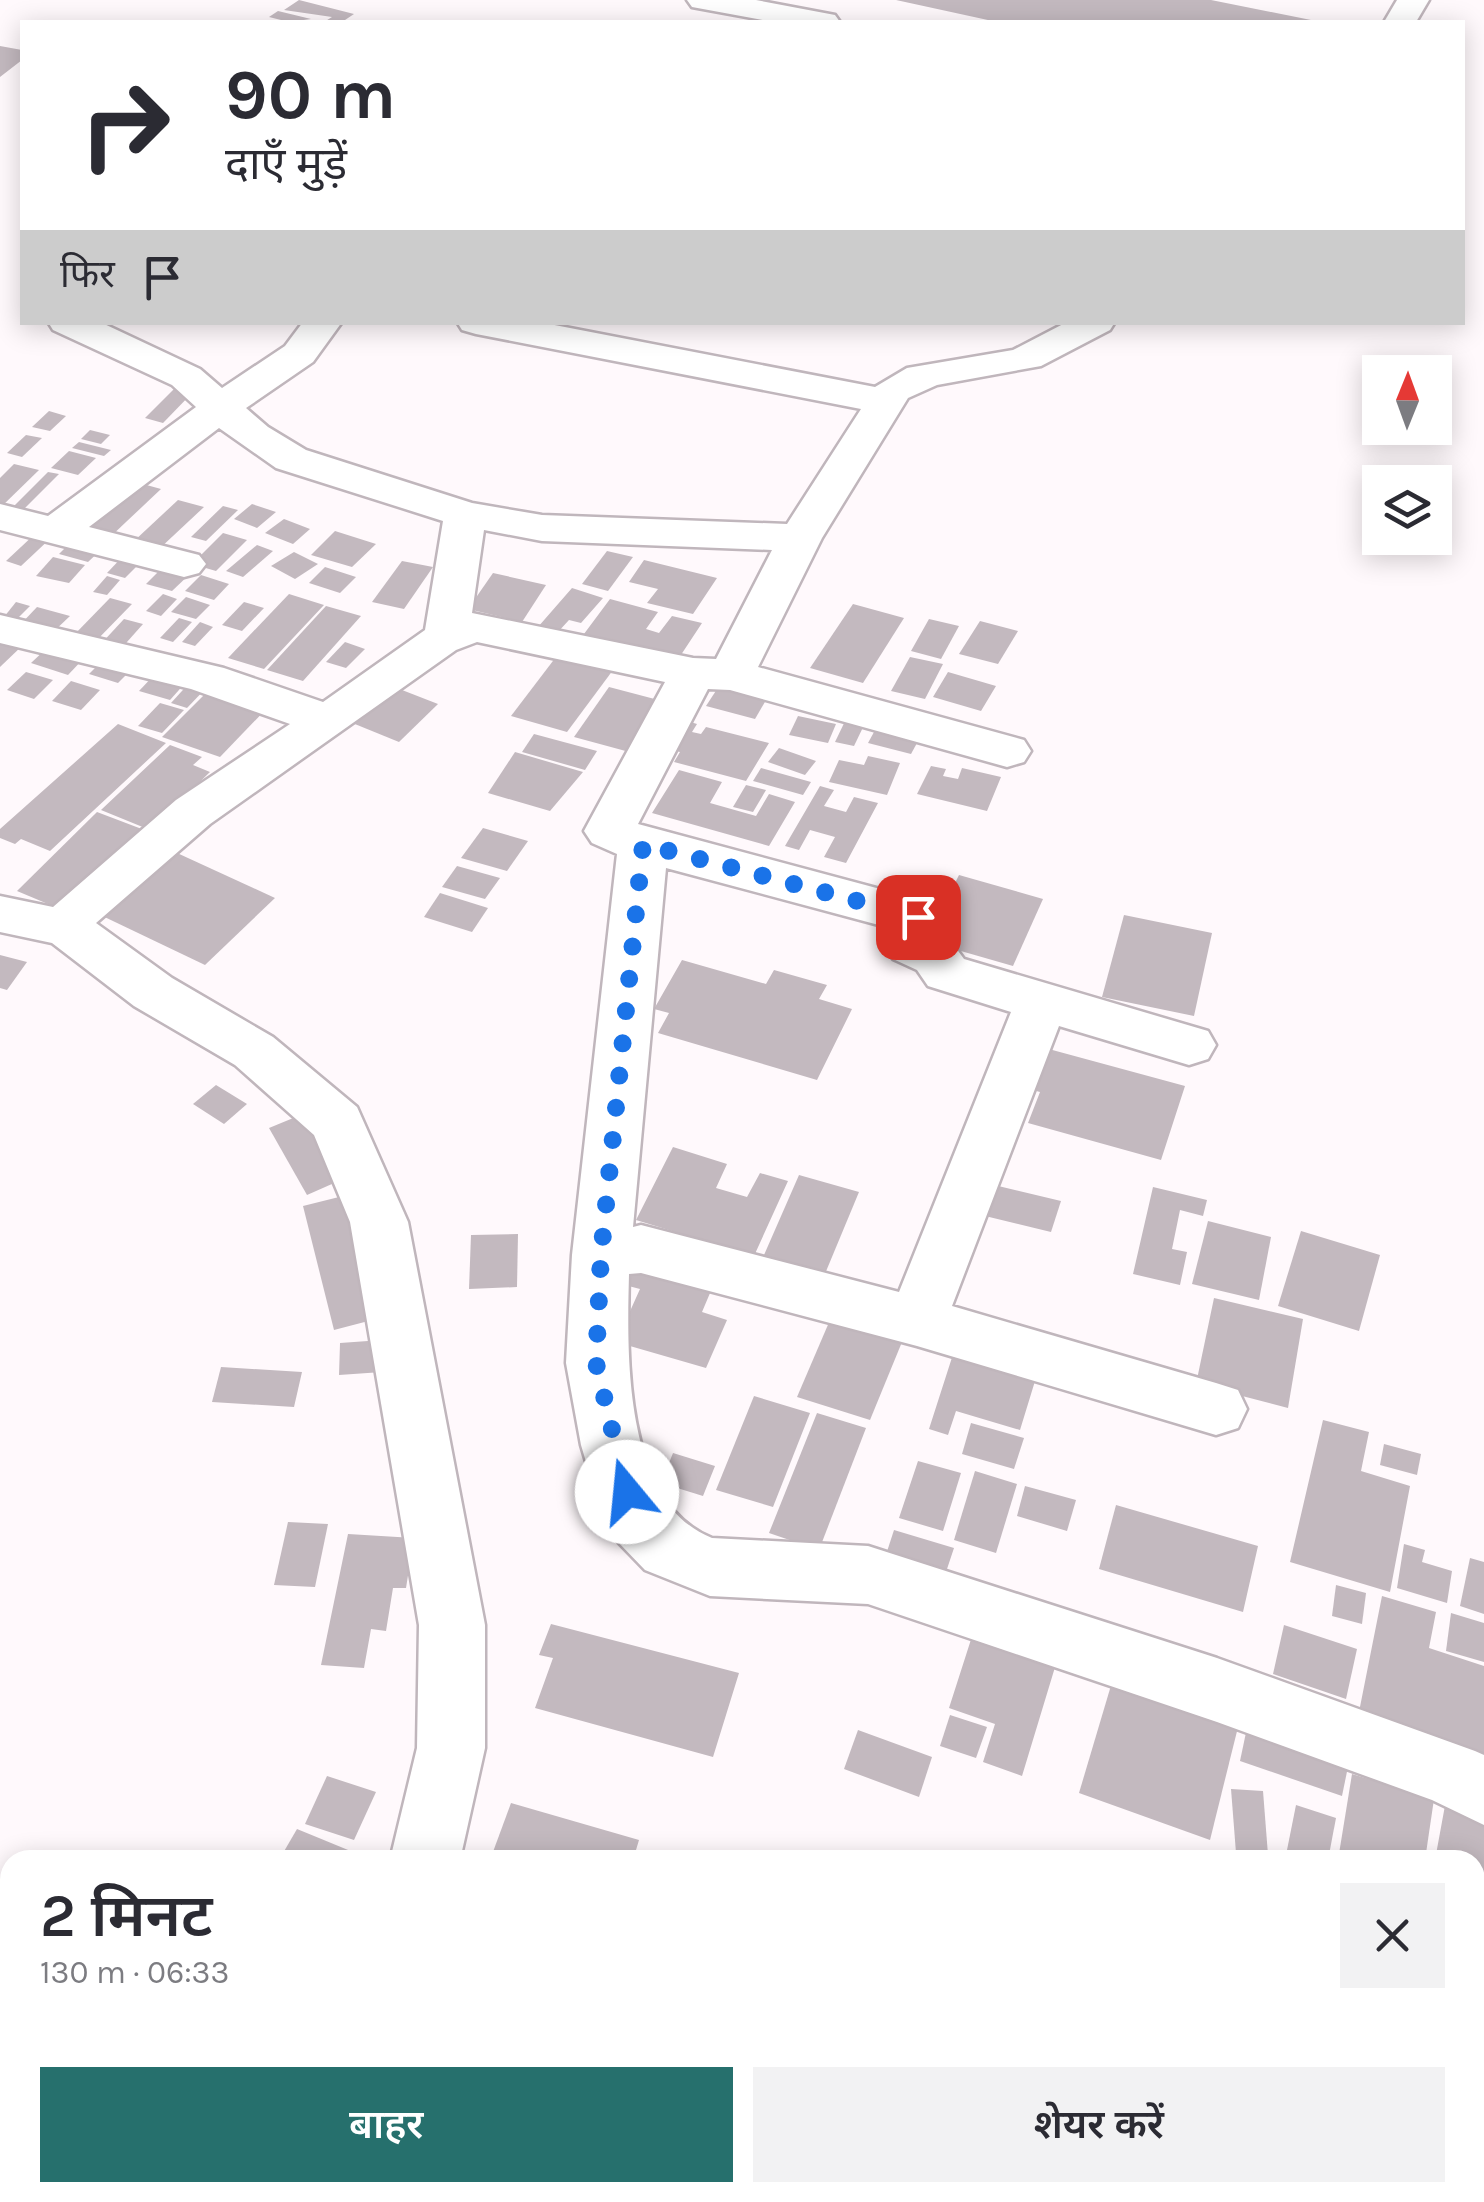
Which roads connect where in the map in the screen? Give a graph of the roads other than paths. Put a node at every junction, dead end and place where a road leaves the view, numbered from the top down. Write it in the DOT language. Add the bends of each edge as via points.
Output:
graph roads {
  1 [pos="704,0"];
  2 [pos="813,20"];
  3 [pos="73,325"];
  4 [pos="321,325"];
  5 [pos="492,325"];
  6 [pos="1091,325"];
  7 [pos="884,400"];
  8 [pos="220,407"];
  9 [pos="465,514"];
  10 [pos="0,517"];
  11 [pos="56,532"];
  12 [pos="800,538"];
  13 [pos="184,564"];
  14 [pos="0,629"];
  15 [pos="446,637"];
  16 [pos="712,674"];
  17 [pos="328,722"];
  18 [pos="1007,751"];
  19 [pos="643,844"];
  20 [pos="0,914"];
  21 [pos="67,928"];
  22 [pos="1042,1001"];
  23 [pos="1189,1044"];
  24 [pos="601,1254"];
  25 [pos="916,1322"];
  26 [pos="1216,1409"];
  27 [pos="1484,1791"];
  28 [pos="427,1850"];
  1 -- 2 [label="street"];
  3 -- 8 [label="street" via="167,366"];
  4 -- 8 [label="street" via="298,354"];
  5 -- 7 [label="street"];
  6 -- 7 [label="street" via="1036,356 913,378"];
  7 -- 12 [label="street"];
  8 -- 9 [label="street" via="291,459"];
  8 -- 11 [label="street"];
  9 -- 12 [label="street" via="542,528"];
  9 -- 15 [label="street"];
  10 -- 11 [label="street"];
  11 -- 13 [label="street"];
  12 -- 16 [label="street"];
  14 -- 17 [label="street" via="214,677"];
  15 -- 16 [label="street" via="474,628"];
  15 -- 17 [label="street"];
  16 -- 18 [label="street"];
  16 -- 19 [label="street" via="610,831"];
  17 -- 21 [label="street" via="194,812 75,912"];
  19 -- 22 [label="street" via="918,917 911,946 936,957 946,973"];
  19 -- 24 [label="street"];
  20 -- 21 [label="street"];
  21 -- 28 [label="street" via="153,992 254,1051 337,1122 378,1222 452,1625 451,1748"];
  22 -- 23 [label="street"];
  22 -- 25 [label="street"];
  24 -- 25 [label="street" via="641,1248"];
  24 -- 27 [label="street" via="596,1363 612,1445 641,1522 668,1550 710,1567 868,1575 1218,1690"];
  25 -- 26 [label="street"];
}
